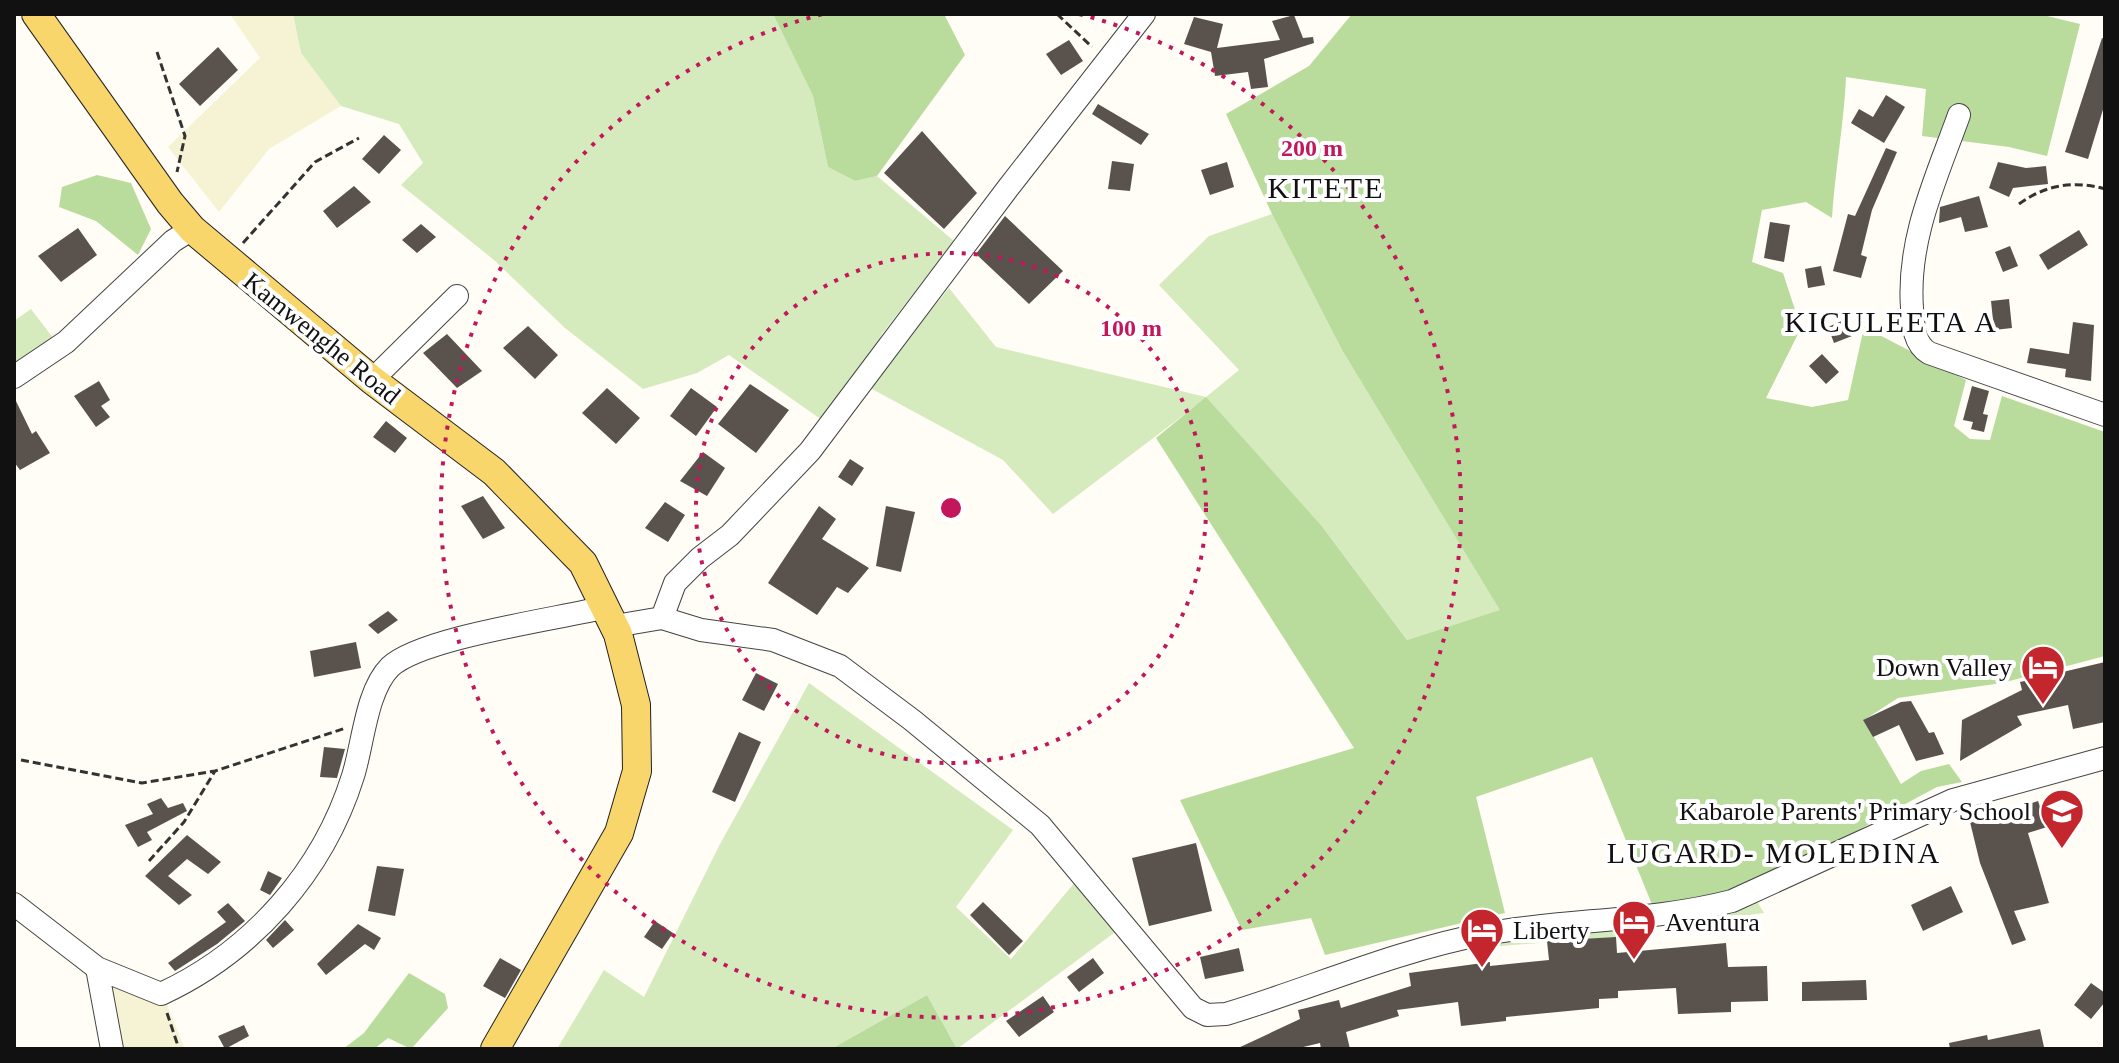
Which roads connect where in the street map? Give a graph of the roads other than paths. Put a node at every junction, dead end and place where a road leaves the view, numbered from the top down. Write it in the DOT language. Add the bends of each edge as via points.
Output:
graph roads {
  1 [pos="36,14"];
  2 [pos="1144,14"];
  3 [pos="1959,115"];
  4 [pos="192,229"];
  5 [pos="457,296"];
  6 [pos="14,377"];
  7 [pos="372,380"];
  8 [pos="2105,415"];
  9 [pos="662,618"];
  10 [pos="614,625"];
  11 [pos="2105,758"];
  12 [pos="14,904"];
  13 [pos="97,968"];
  14 [pos="112,1049"];
  15 [pos="495,1049"];
  1 -- 4 [label="main road, Kamwenghe Road"];
  2 -- 9 [label="street" via="819,440 730,535 675,583"];
  3 -- 8 [label="street" via="1913,244 1910,280 1918,342 1929,353"];
  4 -- 6 [label="street" via="66,342"];
  4 -- 7 [label="main road, Kamwenghe Road"];
  5 -- 7 [label="street"];
  7 -- 10 [label="main road, Kamwenghe Road" via="494,472 583,563"];
  9 -- 10 [label="street"];
  9 -- 11 [label="street" via="701,630 773,640 840,666 1040,825 1193,1008 1207,1015 1226,1014 1389,959 1486,934 1696,910 1732,901 1953,800"];
  10 -- 13 [label="street" via="437,643 408,654 388,669 364,721 353,776 320,849 293,889 246,941 210,970 161,994"];
  10 -- 15 [label="main road, Kamwenghe Road" via="636,705 637,771 619,833"];
  12 -- 13 [label="street"];
  13 -- 14 [label="street"];
}
